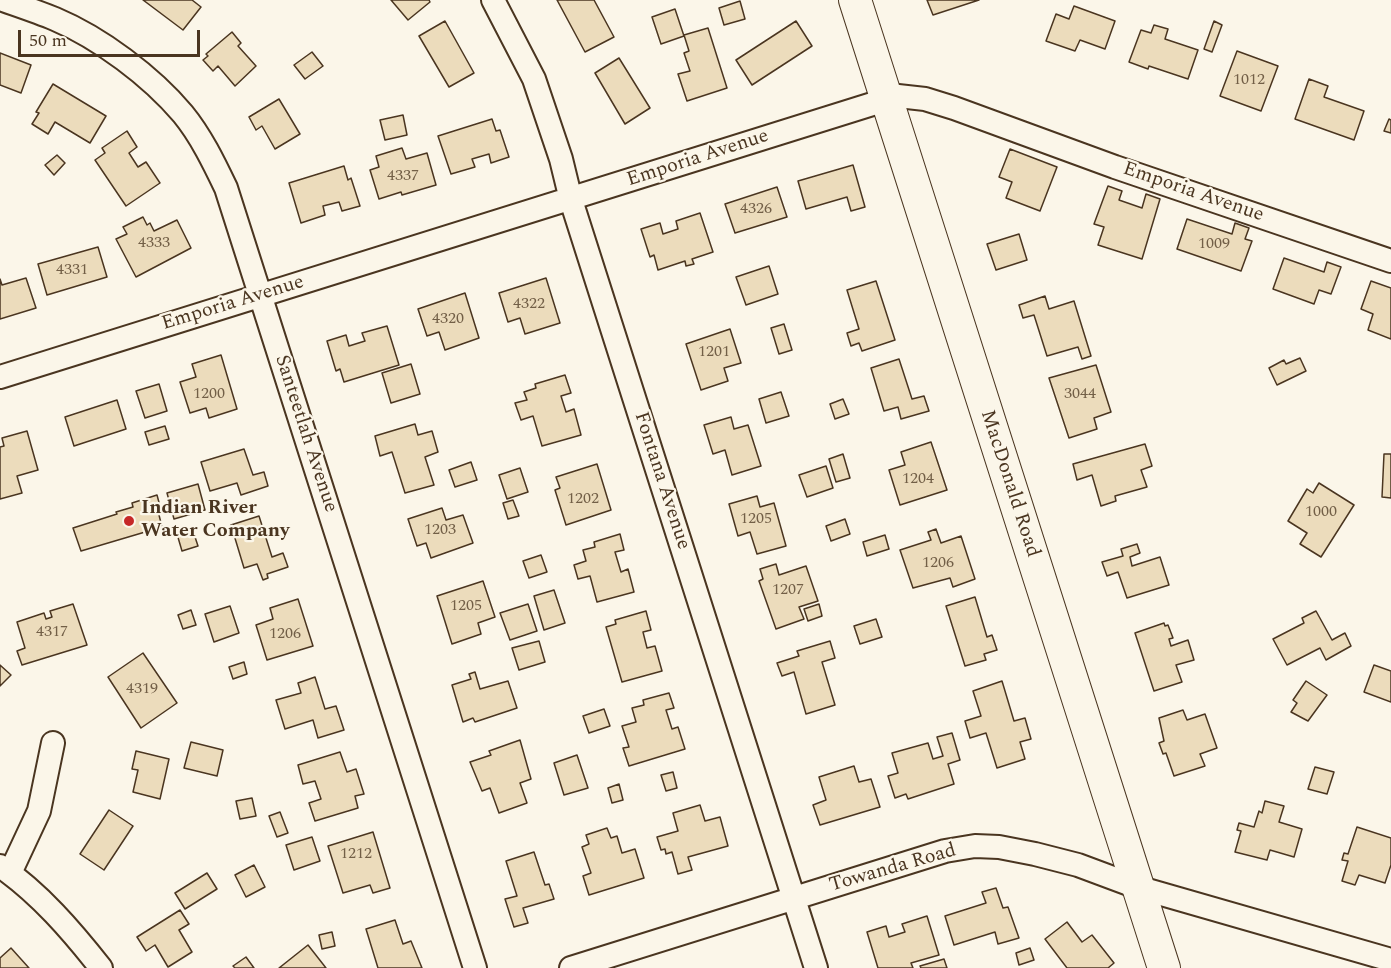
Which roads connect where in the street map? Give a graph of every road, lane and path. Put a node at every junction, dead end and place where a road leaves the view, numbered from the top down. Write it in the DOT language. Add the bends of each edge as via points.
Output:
graph roads {
  1 [pos="3,0"];
  2 [pos="493,0"];
  3 [pos="855,0"];
  4 [pos="886,99"];
  5 [pos="571,200"];
  6 [pos="1391,261"];
  7 [pos="260,295"];
  8 [pos="0,377"];
  9 [pos="53,743"];
  10 [pos="5,870"];
  11 [pos="1137,887"];
  12 [pos="793,899"];
  13 [pos="1391,960"];
  14 [pos="101,968"];
  15 [pos="475,968"];
  16 [pos="571,968"];
  17 [pos="816,968"];
  18 [pos="1164,968"];
  1 -- 7 [label="street, Santeetlah Avenue" via="56,19 96,41 183,114 226,188"];
  2 -- 5 [label="street, Fontana Avenue" via="534,79"];
  3 -- 4 [label="street, MacDonald Road"];
  4 -- 5 [label="street, Emporia Avenue"];
  4 -- 6 [label="street, Emporia Avenue" via="898,96 944,105"];
  4 -- 11 [label="street, MacDonald Road"];
  5 -- 7 [label="street, Emporia Avenue"];
  5 -- 12 [label="street, Fontana Avenue"];
  7 -- 8 [label="street, Emporia Avenue"];
  7 -- 15 [label="street, Santeetlah Avenue"];
  9 -- 10 [label="street" via="39,811"];
  10 -- 14 [label="street" via="46,903"];
  11 -- 12 [label="street, Towanda Road" via="1035,854 975,846 945,851"];
  11 -- 13 [label="street, Towanda Road"];
  11 -- 18 [label="street, MacDonald Road"];
  12 -- 16 [label="street, Towanda Road"];
  12 -- 17 [label="street, Fontana Avenue"];
}
